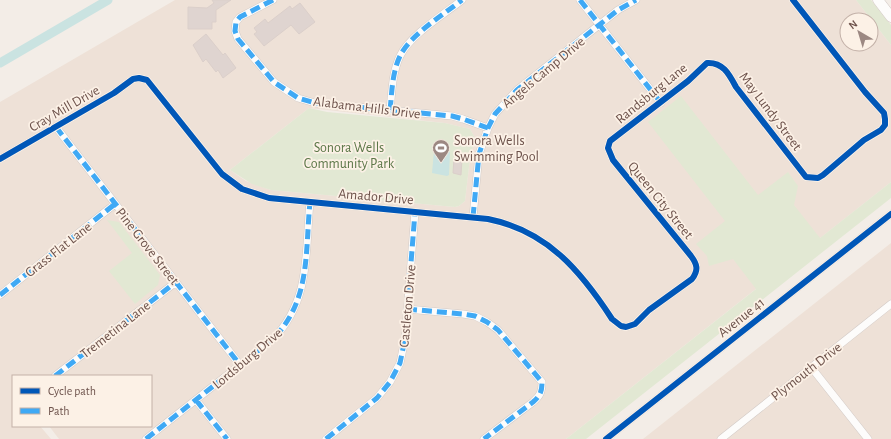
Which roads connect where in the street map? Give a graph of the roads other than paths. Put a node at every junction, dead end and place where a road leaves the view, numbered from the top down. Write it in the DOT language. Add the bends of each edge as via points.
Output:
graph roads {
  1 [pos="273,0"];
  2 [pos="462,0"];
  3 [pos="580,0"];
  4 [pos="636,0"];
  5 [pos="793,0"];
  6 [pos="878,0"];
  7 [pos="891,17"];
  8 [pos="599,25"];
  9 [pos="714,63"];
  10 [pos="139,78"];
  11 [pos="661,103"];
  12 [pos="390,110"];
  13 [pos="56,127"];
  14 [pos="488,128"];
  15 [pos="608,148"];
  16 [pos="0,159"];
  17 [pos="310,202"];
  18 [pos="115,204"];
  19 [pos="415,212"];
  20 [pos="891,214"];
  21 [pos="473,217"];
  22 [pos="176,282"];
  23 [pos="0,294"];
  24 [pos="891,304"];
  25 [pos="407,309"];
  26 [pos="620,326"];
  27 [pos="240,365"];
  28 [pos="811,367"];
  29 [pos="56,375"];
  30 [pos="196,400"];
  31 [pos="729,432"];
  32 [pos="146,439"];
  33 [pos="227,439"];
  34 [pos="326,439"];
  35 [pos="484,439"];
  36 [pos="606,439"];
  37 [pos="721,439"];
  38 [pos="734,439"];
  39 [pos="868,439"];
  1 -- 12 [label="street, Alabama Hills Drive" via="245,14 236,22 235,31 238,40 274,82 292,94 315,103"];
  2 -- 12 [label="street" via="407,44 396,67"];
  3 -- 8 [label="street"];
  4 -- 8 [label="street, Angels Camp Drive"];
  5 -- 9 [label="street, May Lundy Street" via="884,113 885,125 881,130 864,140 823,175 818,178 806,177 727,72"];
  6 -- 7 [label="street"];
  8 -- 11 [label="street"];
  8 -- 14 [label="street, Angels Camp Drive" via="517,90 495,114"];
  9 -- 11 [label="street, Randsburg Lane" via="707,63"];
  10 -- 13 [label="street, Cray Mill Drive"];
  10 -- 17 [label="street, Amador Drive" via="147,80 152,85 212,164 231,182 262,196"];
  11 -- 15 [label="street, Randsburg Lane" via="615,136"];
  12 -- 14 [label="street, Alabama Hills Drive" via="463,118"];
  13 -- 16 [label="street, Cray Mill Drive"];
  13 -- 18 [label="street, Pine Grove Street"];
  14 -- 21 [label="street, Angels Camp Drive" via="479,154"];
  15 -- 26 [label="street, Queen City Street" via="613,160 697,266 697,273 692,279 634,324"];
  17 -- 19 [label="street, Amador Drive"];
  17 -- 27 [label="street, Lordsburg Drive" via="299,302 284,328"];
  18 -- 22 [label="street, Pine Grove Street"];
  18 -- 23 [label="street, Grass Flat Lane"];
  19 -- 21 [label="street, Amador Drive"];
  19 -- 25 [label="street, Castleton Drive"];
  20 -- 36 [label="street, Avenue 41"];
  21 -- 26 [label="street, Amador Drive" via="517,227 547,244 568,261"];
  22 -- 27 [label="street, Pine Grove Street"];
  22 -- 29 [label="street, Tremetina Lane"];
  24 -- 28 [label="street, Plymouth Drive"];
  25 -- 34 [label="street, Castleton Drive" via="403,352 390,382 377,398"];
  25 -- 35 [label="street" via="463,314 487,322 498,330 542,382 542,390 533,402"];
  27 -- 30 [label="street, Lordsburg Drive"];
  28 -- 31 [label="street, Plymouth Drive"];
  28 -- 39 [label="street"];
  30 -- 32 [label="street, Lordsburg Drive"];
  30 -- 33 [label="street"];
  31 -- 37 [label="street, Plymouth Drive"];
  31 -- 38 [label="street"];
}
